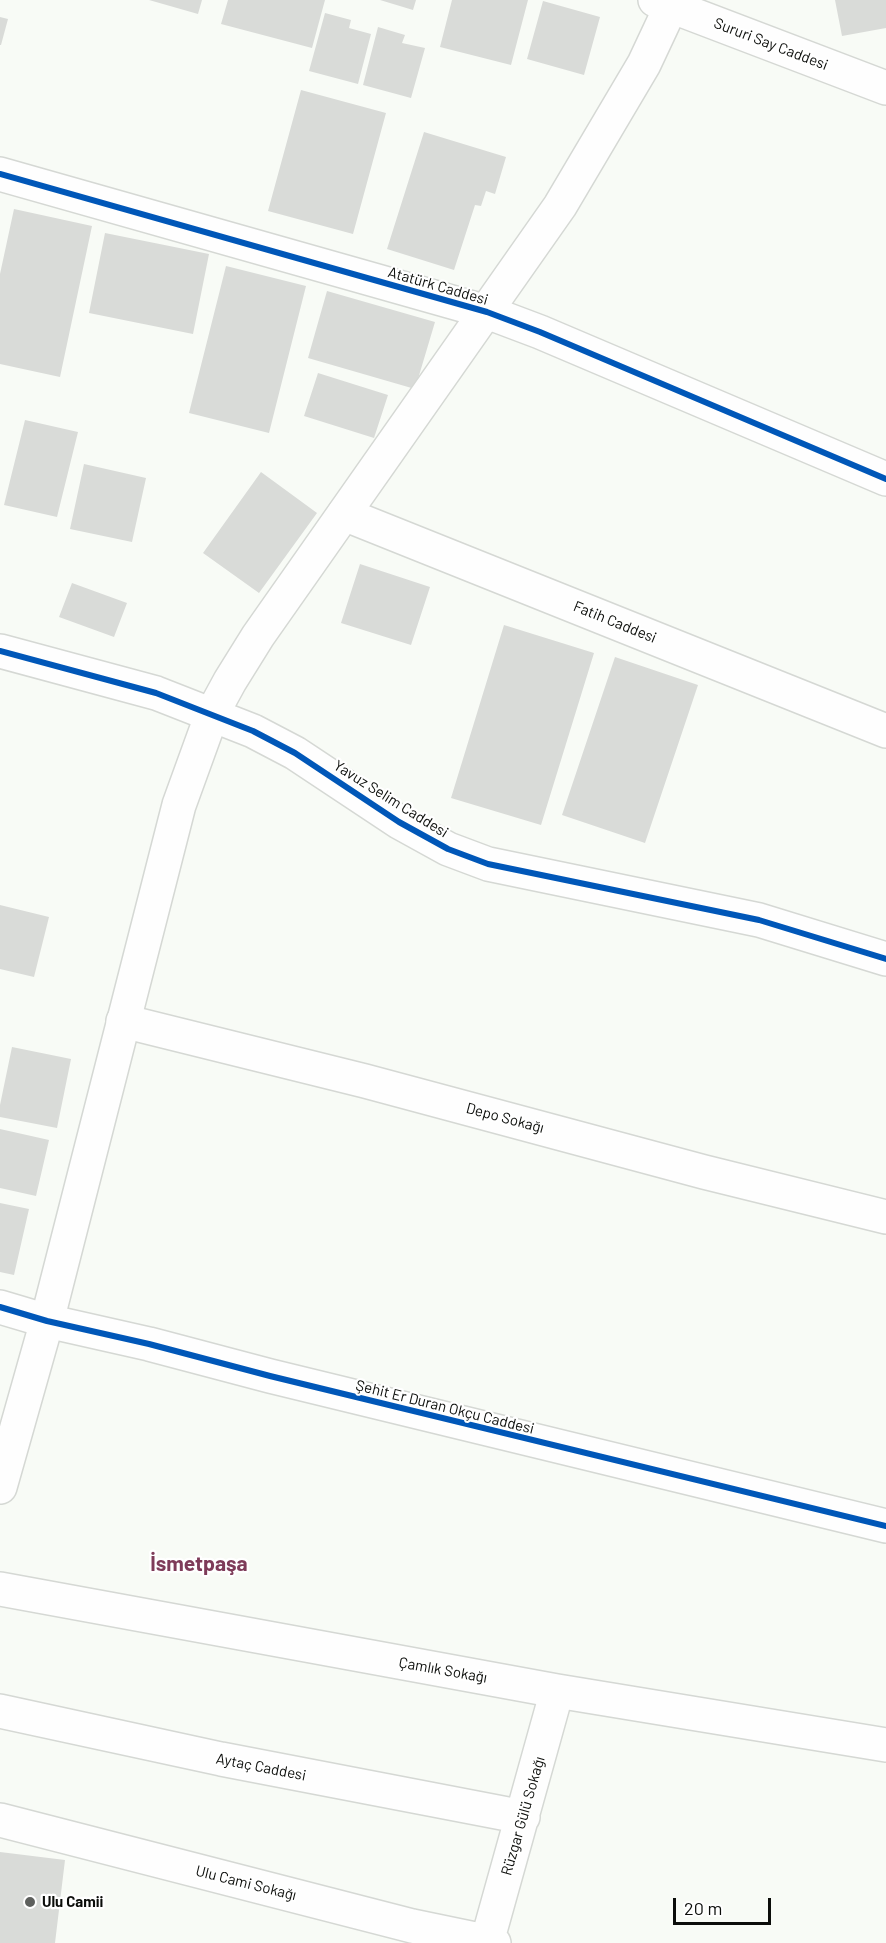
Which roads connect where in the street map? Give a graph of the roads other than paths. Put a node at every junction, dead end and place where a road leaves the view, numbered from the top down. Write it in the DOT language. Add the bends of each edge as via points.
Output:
graph roads {
  1 [pos="667,2"];
  2 [pos="886,88"];
  3 [pos="0,174"];
  4 [pos="487,312"];
  5 [pos="886,479"];
  6 [pos="344,514"];
  7 [pos="0,651"];
  8 [pos="212,714"];
  9 [pos="886,730"];
  10 [pos="886,959"];
  11 [pos="123,1021"];
  12 [pos="886,1217"];
  13 [pos="0,1307"];
  14 [pos="46,1321"];
  15 [pos="0,1487"];
  16 [pos="886,1526"];
  17 [pos="0,1589"];
  18 [pos="557,1691"];
  19 [pos="0,1711"];
  20 [pos="886,1745"];
  21 [pos="523,1817"];
  22 [pos="0,1820"];
  23 [pos="490,1942"];
  1 -- 2 [label="street, Sururi Say Caddesi"];
  1 -- 4 [label="street" via="644,64 566,196"];
  3 -- 4 [label="street, Atatürk Caddesi"];
  4 -- 5 [label="street, Atatürk Caddesi"];
  4 -- 6 [label="street"];
  6 -- 8 [label="street" via="258,636"];
  6 -- 9 [label="street, Fatih Caddesi"];
  7 -- 8 [label="street, Yavuz Selim Caddesi" via="156,693"];
  8 -- 10 [label="street, Yavuz Selim Caddesi" via="295,753 399,822 448,849 488,864 759,920"];
  8 -- 11 [label="street" via="179,805"];
  11 -- 12 [label="street, Depo Sokağı"];
  11 -- 14 [label="street"];
  13 -- 14 [label="street, Şehit Er Duran Okçu Caddesi"];
  14 -- 15 [label="street"];
  14 -- 16 [label="street, Şehit Er Duran Okçu Caddesi"];
  17 -- 18 [label="street, Çamlık Sokağı"];
  18 -- 20 [label="street, Çamlık Sokağı"];
  18 -- 21 [label="street, Rüzgar Gülü Sokağı"];
  19 -- 21 [label="street, Aytaç Caddesi" via="220,1759"];
  21 -- 23 [label="street, Rüzgar Gülü Sokağı"];
  22 -- 23 [label="street, Ulu Cami Sokağı" via="412,1926"];
}
